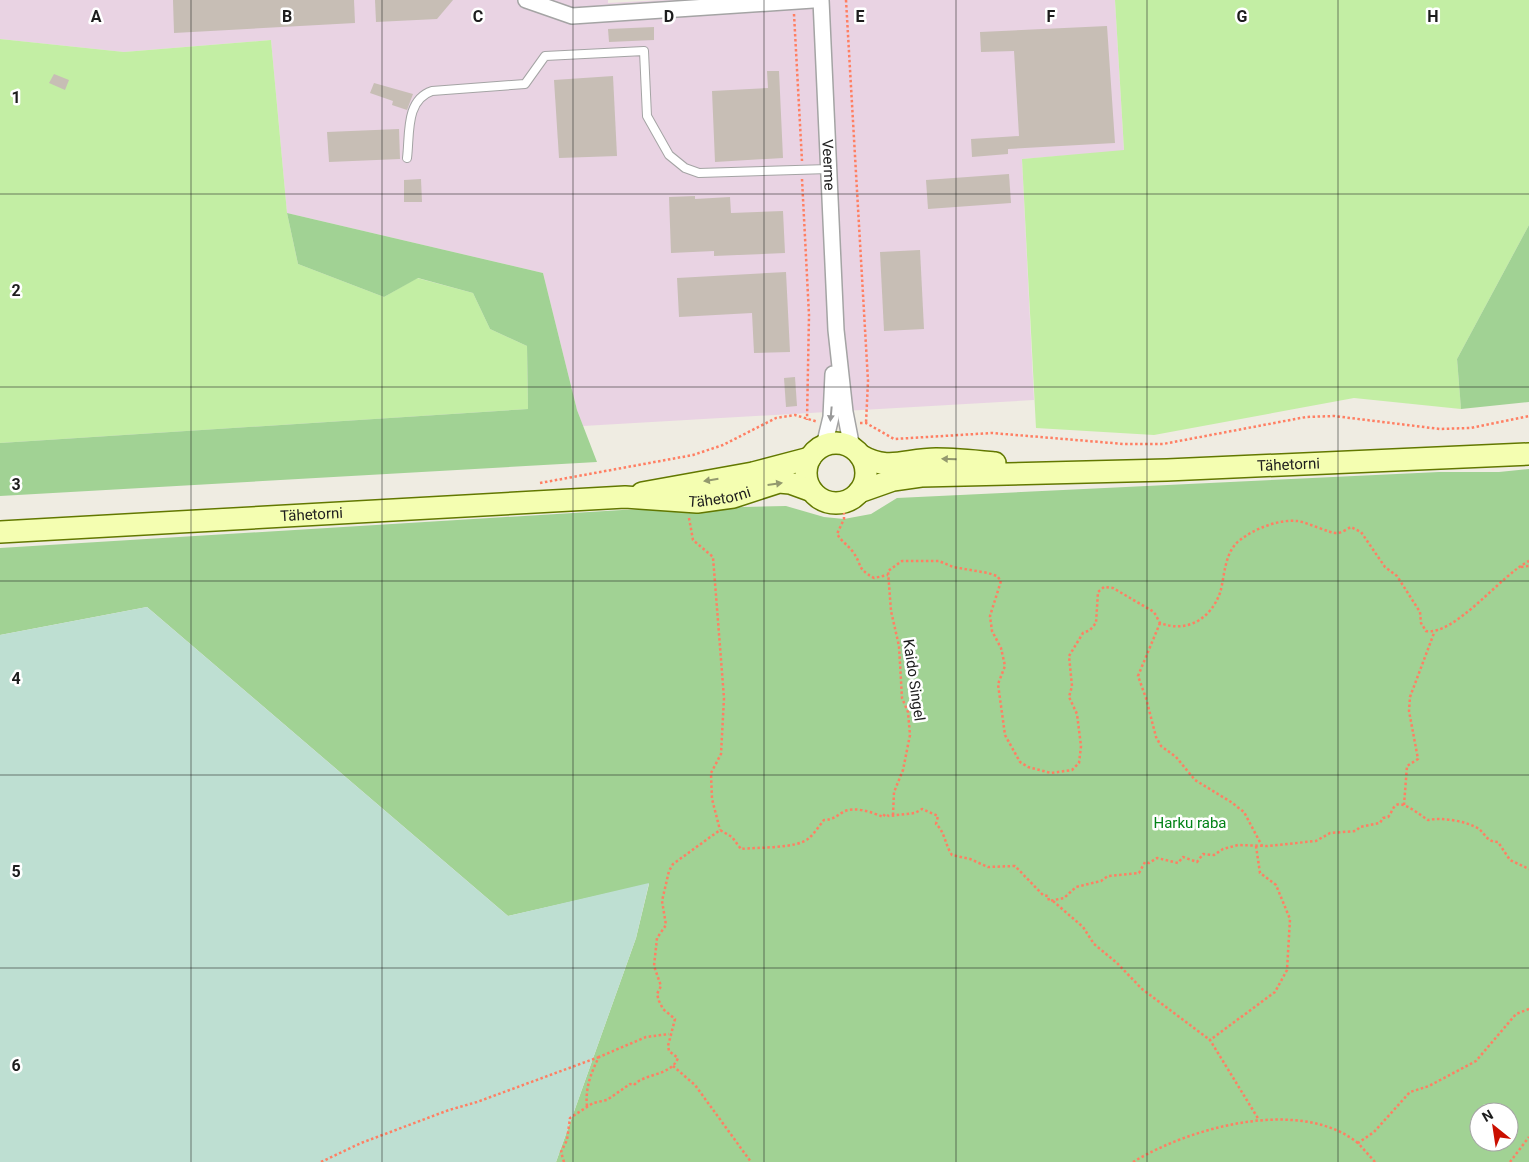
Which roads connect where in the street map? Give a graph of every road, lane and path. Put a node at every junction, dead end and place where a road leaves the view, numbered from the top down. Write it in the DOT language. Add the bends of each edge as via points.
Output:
graph roads {
  1 [pos="526,0"];
  2 [pos="813,0"];
  3 [pos="821,0"];
  4 [pos="846,0"];
  5 [pos="793,2"];
  6 [pos="407,158"];
  7 [pos="829,169"];
  8 [pos="802,171"];
  9 [pos="836,330"];
  10 [pos="807,420"];
  11 [pos="866,423"];
  12 [pos="817,452"];
  13 [pos="856,452"];
  14 [pos="1529,454"];
  15 [pos="1049,471"];
  16 [pos="812,491"];
  17 [pos="859,492"];
  18 [pos="624,497"];
  19 [pos="844,512"];
  20 [pos="689,516"];
  21 [pos="0,532"];
  22 [pos="1529,561"];
  23 [pos="1529,566"];
  24 [pos="1518,568"];
  25 [pos="888,575"];
  26 [pos="1160,623"];
  27 [pos="1434,633"];
  28 [pos="1404,805"];
  29 [pos="893,816"];
  30 [pos="720,830"];
  31 [pos="1256,846"];
  32 [pos="1262,846"];
  33 [pos="1529,869"];
  34 [pos="1054,902"];
  35 [pos="1529,1009"];
  36 [pos="669,1034"];
  37 [pos="1210,1040"];
  38 [pos="599,1057"];
  39 [pos="673,1066"];
  40 [pos="587,1106"];
  41 [pos="1259,1120"];
  42 [pos="1529,1137"];
  43 [pos="1358,1143"];
  44 [pos="321,1162"];
  45 [pos="564,1162"];
  46 [pos="751,1162"];
  47 [pos="1133,1162"];
  48 [pos="1375,1162"];
  49 [pos="1510,1162"];
  1 -- 5 [label="street" via="572,16"];
  2 -- 5 [label="street"];
  3 -- 7 [label="street, Veerme"];
  4 -- 11 [label="path" via="868,381"];
  5 -- 8 [label="path"];
  6 -- 8 [label="lane" via="413,106 423,94 525,84 544,56 644,51 647,116 669,155 685,168 699,172"];
  7 -- 8 [label="lane"];
  7 -- 9 [label="street, Veerme"];
  8 -- 10 [label="path" via="809,315"];
  9 -- 12 [label="street, Veerme, one-way" via="831,417"];
  9 -- 13 [label="street, Veerme" via="845,412"];
  12 -- 13 [label="street" via="841,444"];
  12 -- 16 [label="street" via="806,475"];
  12 -- 18 [label="street, Tähetorni, one-way" via="753,473"];
  15 -- 13 [label="street, Tähetorni, one-way" via="953,459 878,464"];
  13 -- 17 [label="street" via="866,474"];
  14 -- 15 [label="street, Tähetorni" via="1167,470"];
  15 -- 17 [label="street, Tähetorni" via="921,476 893,480"];
  16 -- 17 [label="street" via="823,500 836,503 849,500"];
  18 -- 16 [label="street, Tähetorni, one-way" via="697,502 733,497 779,482"];
  18 -- 21 [label="street, Tähetorni"];
  19 -- 25 [label="path" via="837,534 842,543 854,554 862,571 874,578"];
  20 -- 30 [label="path" via="693,540 713,557 724,698 721,754 711,773 712,799"];
  22 -- 24 [label="path"];
  23 -- 24 [label="path"];
  24 -- 27 [label="path" via="1481,601"];
  25 -- 26 [label="path" via="888,571 902,561 939,561 997,576 1001,581 990,616 1005,666 998,684 1005,735 1020,762 1051,773 1072,770 1079,763 1081,746 1077,714 1069,697 1072,686 1069,656 1083,633 1096,623 1098,592 1104,587 1114,588 1154,612"];
  25 -- 29 [label="path, Kaido Singel" via="891,611 899,646 902,698 908,712 910,735 903,770 894,792"];
  26 -- 27 [label="path" via="1173,628 1187,627 1199,620 1215,604 1228,560 1238,541 1279,522 1296,521 1322,527 1327,532 1351,528 1361,532 1373,552 1412,596 1426,631"];
  26 -- 32 [label="path" via="1138,676 1156,737 1195,780 1244,812"];
  27 -- 28 [label="path" via="1410,697 1409,711 1418,759 1407,766"];
  28 -- 32 [label="path" via="1395,806 1380,823 1360,827 1356,831 1330,833 1316,841 1300,844"];
  28 -- 33 [label="path" via="1428,820 1436,818 1474,827 1489,840 1498,842 1510,860"];
  29 -- 30 [label="path" via="885,814 883,817 869,810 846,811 831,820 824,820 811,838 801,843 754,850 741,849 732,836"];
  29 -- 34 [label="path" via="922,809 933,813 938,816 936,824 952,855 988,867 1015,866 1048,896 1049,901"];
  30 -- 36 [label="path" via="673,864 664,889 662,912 666,926 657,938 654,966 661,986 657,994 659,1001 676,1023"];
  31 -- 32 [label="path"];
  31 -- 34 [label="path" via="1238,845 1214,855 1203,854 1197,862 1183,857 1178,863 1157,858 1140,866 1139,873 1108,876 1076,888"];
  31 -- 37 [label="path" via="1260,873 1276,884 1290,919 1287,970 1275,992"];
  34 -- 37 [label="path" via="1083,927 1094,944 1117,962 1142,989"];
  35 -- 43 [label="path" via="1516,1014 1476,1061 1429,1086 1410,1092 1374,1132"];
  36 -- 38 [label="path" via="646,1038"];
  36 -- 39 [label="path" via="669,1051 678,1058"];
  37 -- 41 [label="path"];
  38 -- 40 [label="path" via="586,1096"];
  38 -- 44 [label="path" via="361,1143"];
  39 -- 40 [label="path" via="630,1084 607,1100"];
  39 -- 46 [label="path" via="695,1085"];
  40 -- 45 [label="path" via="570,1118 567,1140 561,1152"];
  41 -- 43 [label="path" via="1311,1123 1334,1128"];
  41 -- 47 [label="path" via="1195,1133"];
  42 -- 49 [label="path"];
  43 -- 48 [label="path"];
}
